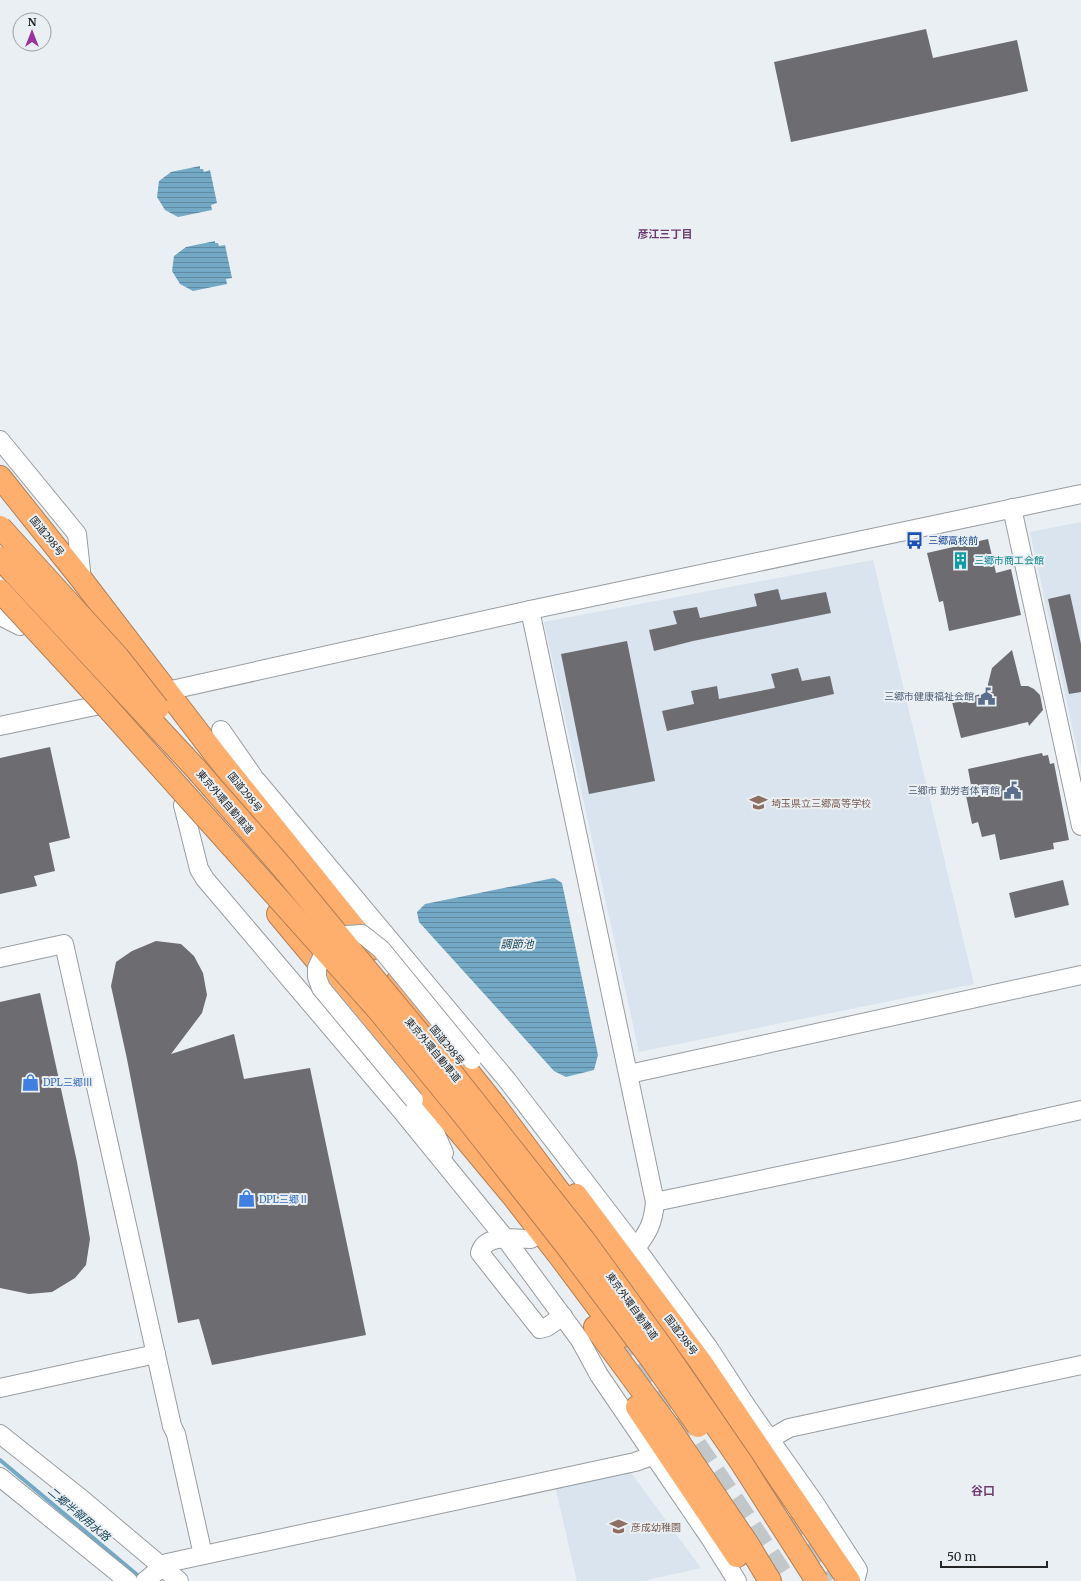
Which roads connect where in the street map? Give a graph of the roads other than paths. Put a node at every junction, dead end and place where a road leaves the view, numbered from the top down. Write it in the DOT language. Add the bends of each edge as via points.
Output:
graph roads {
  1 [pos="0,440"];
  2 [pos="0,477"];
  3 [pos="1081,494"];
  4 [pos="1012,508"];
  5 [pos="0,527"];
  6 [pos="0,558"];
  7 [pos="82,580"];
  8 [pos="0,591"];
  9 [pos="0,606"];
  10 [pos="530,610"];
  11 [pos="0,616"];
  12 [pos="20,626"];
  13 [pos="167,691"];
  14 [pos="95,706"];
  15 [pos="0,726"];
  16 [pos="221,730"];
  17 [pos="218,758"];
  18 [pos="257,781"];
  19 [pos="183,805"];
  20 [pos="1081,826"];
  21 [pos="282,867"];
  22 [pos="0,958"];
  23 [pos="1081,976"];
  24 [pos="629,1074"];
  25 [pos="507,1080"];
  26 [pos="494,1104"];
  27 [pos="1081,1110"];
  28 [pos="460,1133"];
  29 [pos="456,1177"];
  30 [pos="655,1202"];
  31 [pos="505,1238"];
  32 [pos="531,1239"];
  33 [pos="636,1248"];
  34 [pos="651,1313"];
  35 [pos="564,1316"];
  36 [pos="617,1345"];
  37 [pos="156,1354"];
  38 [pos="704,1354"];
  39 [pos="1081,1365"];
  40 [pos="0,1388"];
  41 [pos="0,1434"];
  42 [pos="770,1439"];
  43 [pos="653,1453"];
  44 [pos="0,1477"];
  45 [pos="203,1555"];
  46 [pos="162,1566"];
  47 [pos="853,1578"];
  48 [pos="128,1581"];
  49 [pos="145,1581"];
  50 [pos="179,1581"];
  51 [pos="737,1581"];
  52 [pos="752,1581"];
  53 [pos="770,1581"];
  54 [pos="800,1581"];
  55 [pos="817,1581"];
  1 -- 7 [label="street" via="77,534"];
  2 -- 7 [label="highway, 国道298号"];
  3 -- 4 [label="street"];
  4 -- 10 [label="street"];
  4 -- 20 [label="street"];
  5 -- 21 [label="highway, bridge" via="118,657 239,806"];
  6 -- 21 [label="highway, 東京外環自動車道, bridge" via="197,770"];
  7 -- 13 [label="highway, 国道298号"];
  8 -- 54 [label="highway, 東京外環自動車道, bridge" via="108,707 379,1011 467,1119 652,1360 726,1466"];
  9 -- 12 [label="highway"];
  10 -- 13 [label="street"];
  10 -- 24 [label="street"];
  11 -- 12 [label="street"];
  12 -- 14 [label="highway"];
  13 -- 14 [label="street"];
  13 -- 17 [label="highway, 国道298号"];
  14 -- 15 [label="street"];
  14 -- 19 [label="highway"];
  16 -- 18 [label="street"];
  17 -- 18 [label="street"];
  17 -- 26 [label="highway, 国道298号"];
  18 -- 25 [label="street"];
  19 -- 28 [label="highway" via="283,919"];
  19 -- 29 [label="street" via="198,869 205,879"];
  21 -- 55 [label="highway, 東京外環自動車道, bridge" via="447,1067 584,1240 741,1462"];
  22 -- 37 [label="street" via="64,944"];
  23 -- 24 [label="street"];
  24 -- 30 [label="street"];
  25 -- 29 [label="street, bridge" via="488,1073 472,1060 381,949 362,934 346,935 323,955 317,968 321,988 431,1123"];
  25 -- 33 [label="street"];
  26 -- 34 [label="highway, 国道298号"];
  26 -- 38 [label="highway, 国道298号" via="538,1147"];
  27 -- 30 [label="street"];
  28 -- 32 [label="highway" via="484,1178"];
  28 -- 36 [label="highway" via="561,1258"];
  29 -- 31 [label="street"];
  30 -- 33 [label="street" via="653,1220"];
  31 -- 32 [label="street"];
  31 -- 35 [label="street"];
  31 -- 35 [label="street" via="491,1240 482,1247 480,1253 540,1328 547,1327"];
  32 -- 36 [label="highway"];
  33 -- 38 [label="street"];
  35 -- 43 [label="street" via="599,1375"];
  36 -- 52 [label="highway" via="636,1405"];
  36 -- 53 [label="highway"];
  37 -- 40 [label="street"];
  37 -- 45 [label="street"];
  38 -- 42 [label="street"];
  38 -- 47 [label="highway, 国道298号"];
  39 -- 42 [label="street" via="796,1426"];
  41 -- 46 [label="street"];
  42 -- 47 [label="street" via="814,1502"];
  43 -- 45 [label="street" via="635,1462"];
  43 -- 51 [label="street"];
  44 -- 48 [label="street"];
  45 -- 46 [label="street"];
  46 -- 49 [label="street"];
  46 -- 50 [label="street"];
}
